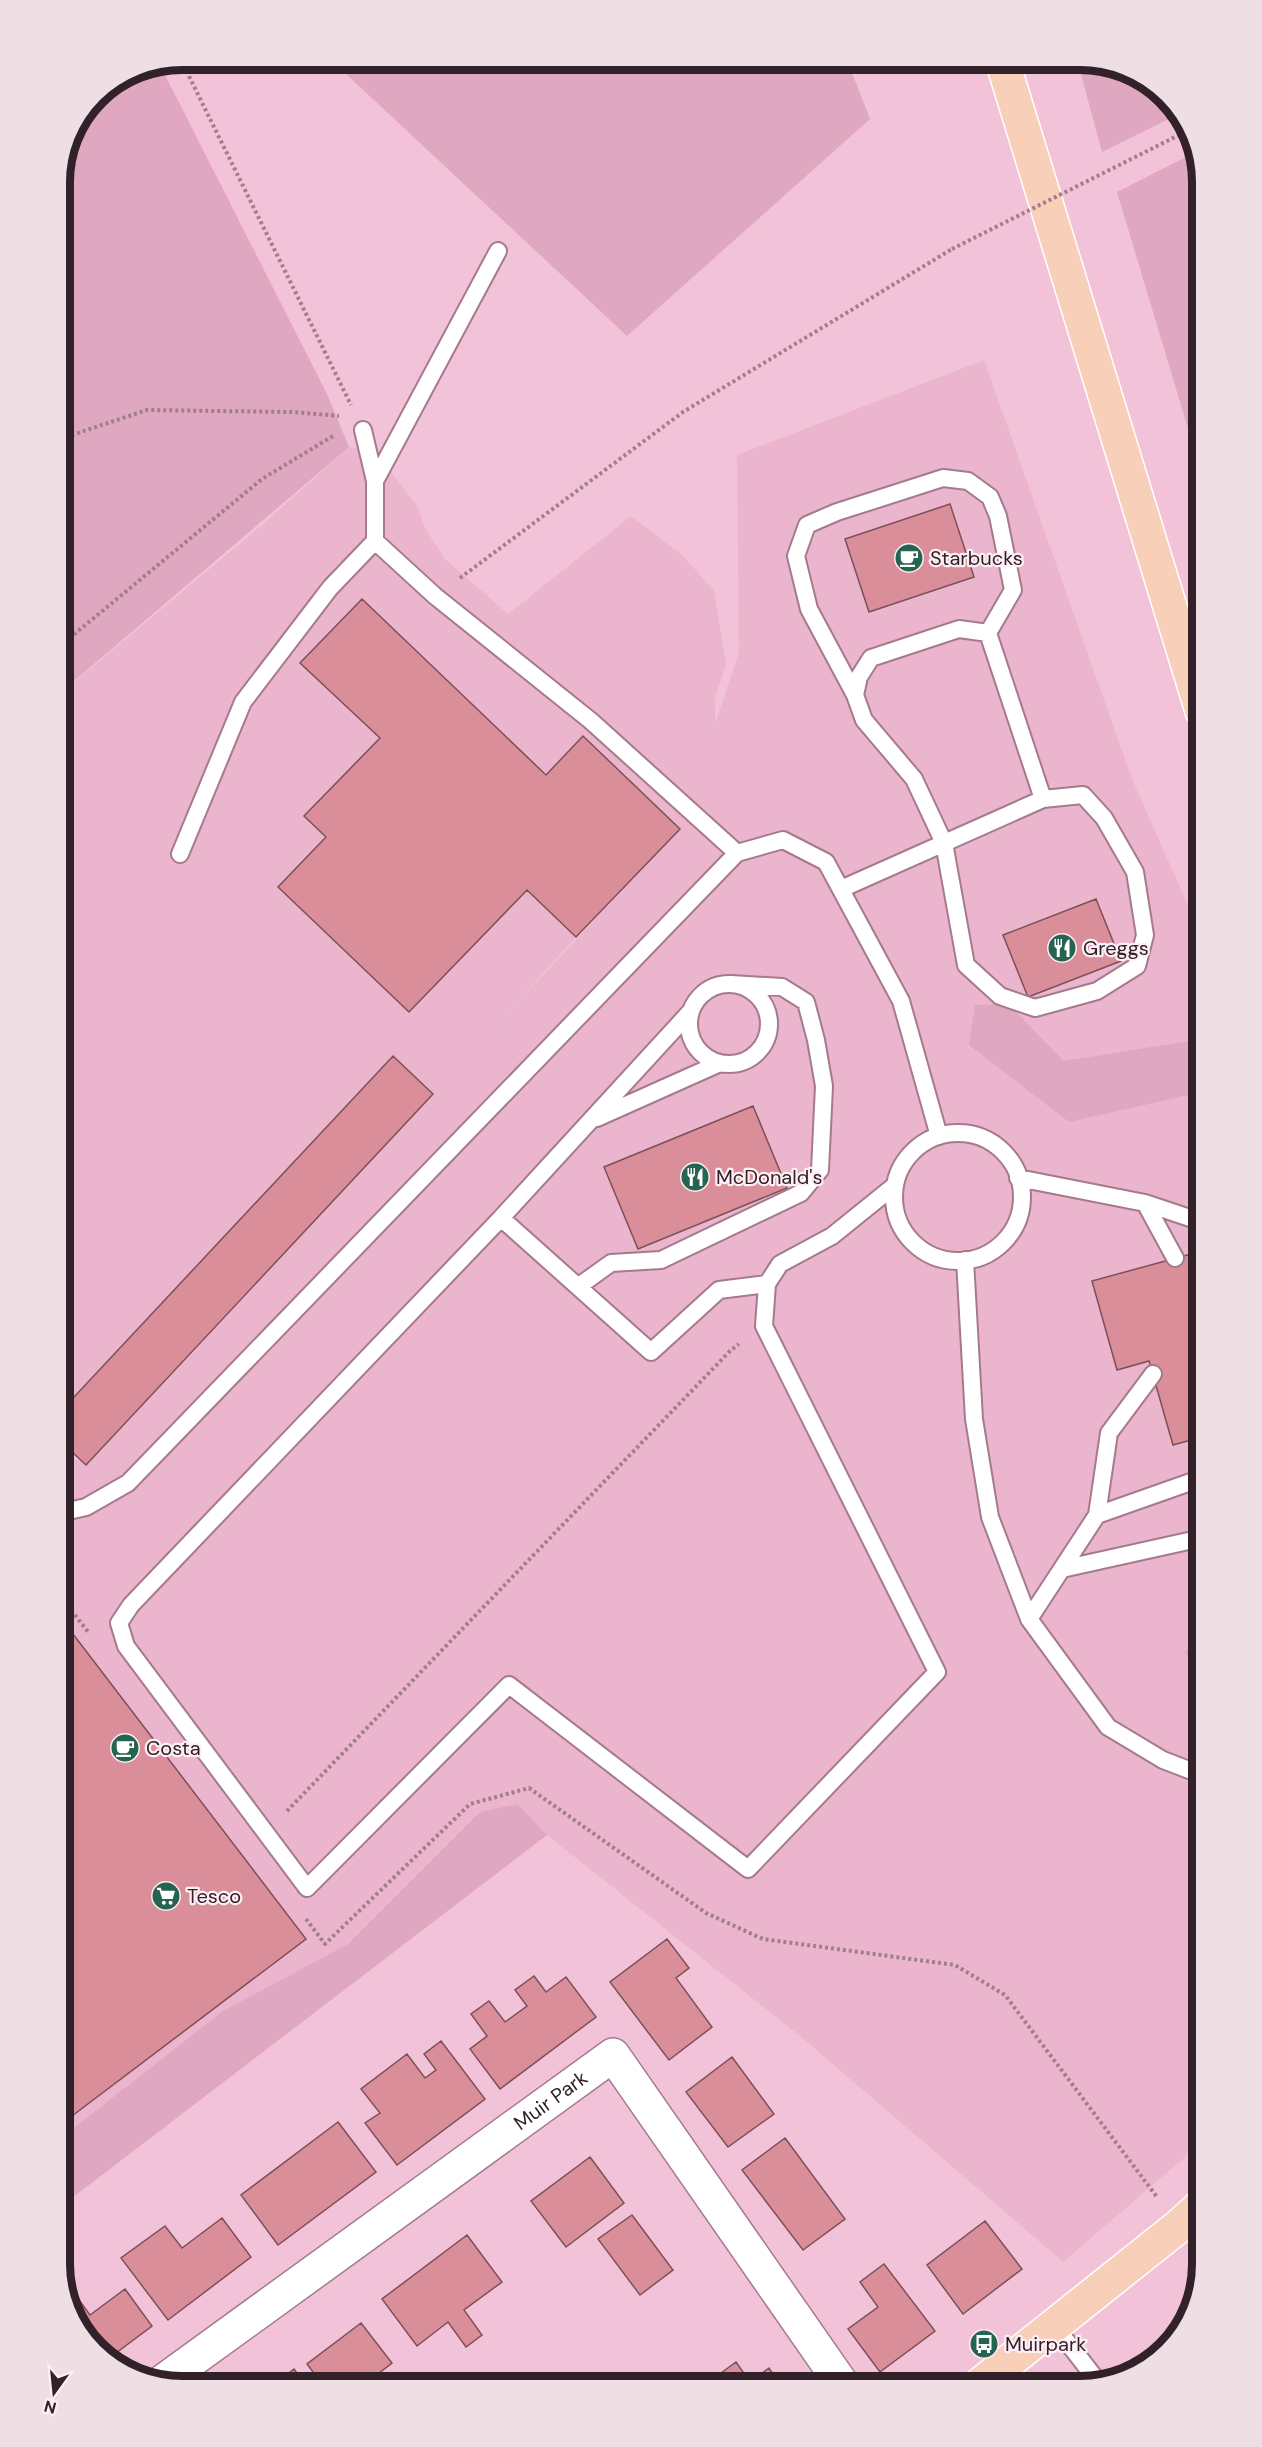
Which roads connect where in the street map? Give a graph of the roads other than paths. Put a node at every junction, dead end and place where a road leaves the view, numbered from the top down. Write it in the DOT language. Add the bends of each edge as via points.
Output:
graph roads {
  1 [pos="1005,71"];
  2 [pos="498,251"];
  3 [pos="360,423"];
  4 [pos="375,481"];
  5 [pos="375,541"];
  6 [pos="988,633"];
  7 [pos="1192,678"];
  8 [pos="855,695"];
  9 [pos="1043,799"];
  10 [pos="944,843"];
  11 [pos="737,853"];
  12 [pos="180,854"];
  13 [pos="841,889"];
  14 [pos="731,984"];
  15 [pos="690,1012"];
  16 [pos="720,1063"];
  17 [pos="591,1121"];
  18 [pos="939,1136"];
  19 [pos="1018,1178"];
  20 [pos="894,1186"];
  21 [pos="1145,1203"];
  22 [pos="501,1218"];
  23 [pos="1192,1219"];
  24 [pos="1175,1258"];
  25 [pos="966,1260"];
  26 [pos="767,1284"];
  27 [pos="579,1286"];
  28 [pos="1153,1374"];
  29 [pos="1192,1482"];
  30 [pos="70,1511"];
  31 [pos="1097,1515"];
  32 [pos="1192,1540"];
  33 [pos="1062,1569"];
  34 [pos="1029,1619"];
  35 [pos="1192,1770"];
  36 [pos="1191,2215"];
  37 [pos="1054,2325"];
  38 [pos="171,2375"];
  39 [pos="836,2376"];
  40 [pos="991,2376"];
  41 [pos="1094,2376"];
  1 -- 7 [label="main road"];
  2 -- 4 [label="lane"];
  3 -- 4 [label="lane"];
  4 -- 5 [label="lane"];
  5 -- 11 [label="lane" via="435,596 591,721"];
  5 -- 12 [label="lane" via="330,588 243,702"];
  6 -- 8 [label="lane" via="959,629 871,658 859,677"];
  6 -- 8 [label="lane" via="1013,590 998,516 990,497 968,481 943,478 807,525 796,556 809,609"];
  6 -- 9 [label="lane"];
  8 -- 10 [label="lane" via="864,720 914,779"];
  9 -- 10 [label="lane"];
  9 -- 10 [label="lane" via="1083,795 1104,818 1135,872 1145,935 1137,966 1097,991 1035,1008 1000,996 966,965"];
  10 -- 13 [label="lane"];
  11 -- 13 [label="lane" via="783,840 826,862"];
  11 -- 30 [label="lane" via="128,1483 86,1507"];
  13 -- 18 [label="lane" via="901,1000"];
  14 -- 15 [label="lane" via="705,991"];
  14 -- 16 [label="lane" via="755,994 766,1010 769,1029 765,1042 746,1060"];
  14 -- 27 [label="lane" via="782,987 806,1002 824,1086 820,1170 801,1193 661,1260 611,1263"];
  15 -- 16 [label="lane" via="691,1038 708,1059"];
  15 -- 17 [label="lane"];
  16 -- 17 [label="lane"];
  17 -- 22 [label="lane"];
  18 -- 19 [label="lane" via="959,1133 989,1142 1010,1160"];
  18 -- 20 [label="lane" via="909,1155"];
  19 -- 21 [label="lane"];
  19 -- 25 [label="lane" via="1022,1196 1011,1232 984,1256"];
  20 -- 25 [label="lane" via="894,1206 911,1241 946,1260"];
  20 -- 26 [label="lane" via="832,1236 780,1264"];
  21 -- 23 [label="lane"];
  21 -- 24 [label="lane"];
  22 -- 26 [label="lane" via="131,1605 119,1623 126,1646 307,1888 509,1685 748,1869 937,1672 764,1326"];
  22 -- 27 [label="lane"];
  25 -- 34 [label="lane" via="974,1419 990,1517"];
  26 -- 27 [label="lane" via="719,1290 651,1352"];
  28 -- 31 [label="lane" via="1109,1433"];
  29 -- 31 [label="lane"];
  31 -- 33 [label="lane"];
  32 -- 33 [label="lane"];
  33 -- 34 [label="lane"];
  34 -- 35 [label="lane" via="1108,1727 1163,1760"];
  36 -- 37 [label="main road"];
  37 -- 40 [label="main road"];
  37 -- 41 [label="lane"];
  38 -- 39 [label="street, Muir Park" via="613,2055"];
}
